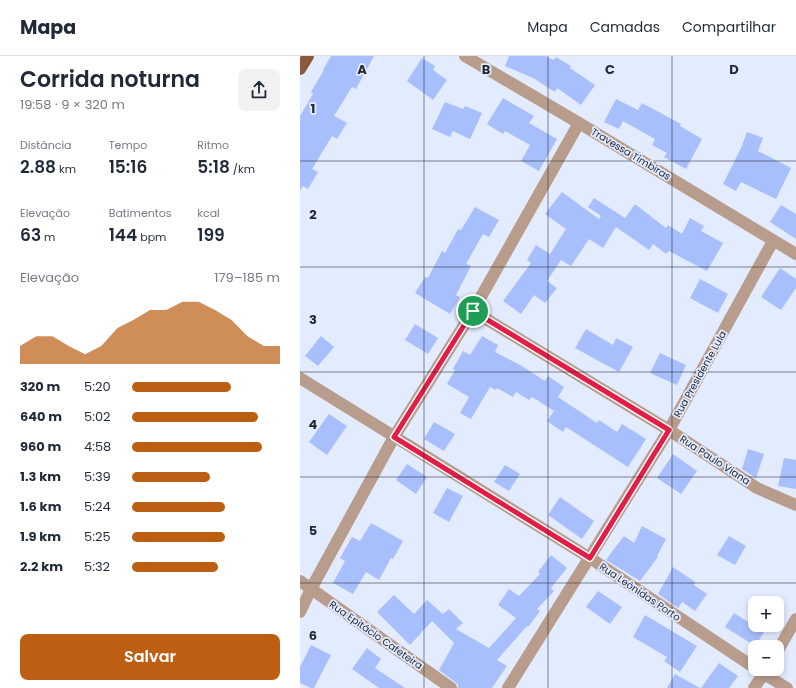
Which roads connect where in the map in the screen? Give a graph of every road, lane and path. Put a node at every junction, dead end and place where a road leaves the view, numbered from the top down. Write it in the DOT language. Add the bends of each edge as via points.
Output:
graph roads {
  1 [pos="308,56"];
  2 [pos="465,56"];
  3 [pos="300,69"];
  4 [pos="579,123"];
  5 [pos="773,241"];
  6 [pos="796,254"];
  7 [pos="473,311"];
  8 [pos="300,378"];
  9 [pos="669,430"];
  10 [pos="394,437"];
  11 [pos="796,505"];
  12 [pos="590,558"];
  13 [pos="300,581"];
  14 [pos="310,589"];
  15 [pos="300,612"];
  16 [pos="796,619"];
  17 [pos="784,640"];
  18 [pos="748,661"];
  19 [pos="759,676"];
  20 [pos="770,676"];
  21 [pos="451,688"];
  22 [pos="508,688"];
  23 [pos="754,688"];
  24 [pos="787,688"];
  1 -- 3 [label="main road"];
  2 -- 4 [label="street, Travessa Timbiras"];
  4 -- 5 [label="street, Travessa Timbiras"];
  4 -- 7 [label="street"];
  5 -- 6 [label="street, Travessa Timbiras"];
  5 -- 9 [label="street, Rua Presidente Lula"];
  7 -- 9 [label="street, Rua Paulo Viana"];
  7 -- 10 [label="street"];
  8 -- 10 [label="street, Rua Leônidas Porto"];
  9 -- 11 [label="street, Rua Paulo Viana" via="757,488"];
  9 -- 12 [label="street, Rua Presidente Lula"];
  10 -- 12 [label="street, Rua Leônidas Porto"];
  10 -- 14 [label="street"];
  12 -- 18 [label="street, Rua Leônidas Porto"];
  12 -- 22 [label="street, Rua Presidente Lula"];
  13 -- 14 [label="street, Rua Epitácio Cafeteira"];
  14 -- 15 [label="street"];
  14 -- 21 [label="street, Rua Epitácio Cafeteira"];
  16 -- 17 [label="street"];
  19 -- 23 [label="street"];
  20 -- 24 [label="street, Rua Leônidas Porto"];
}
